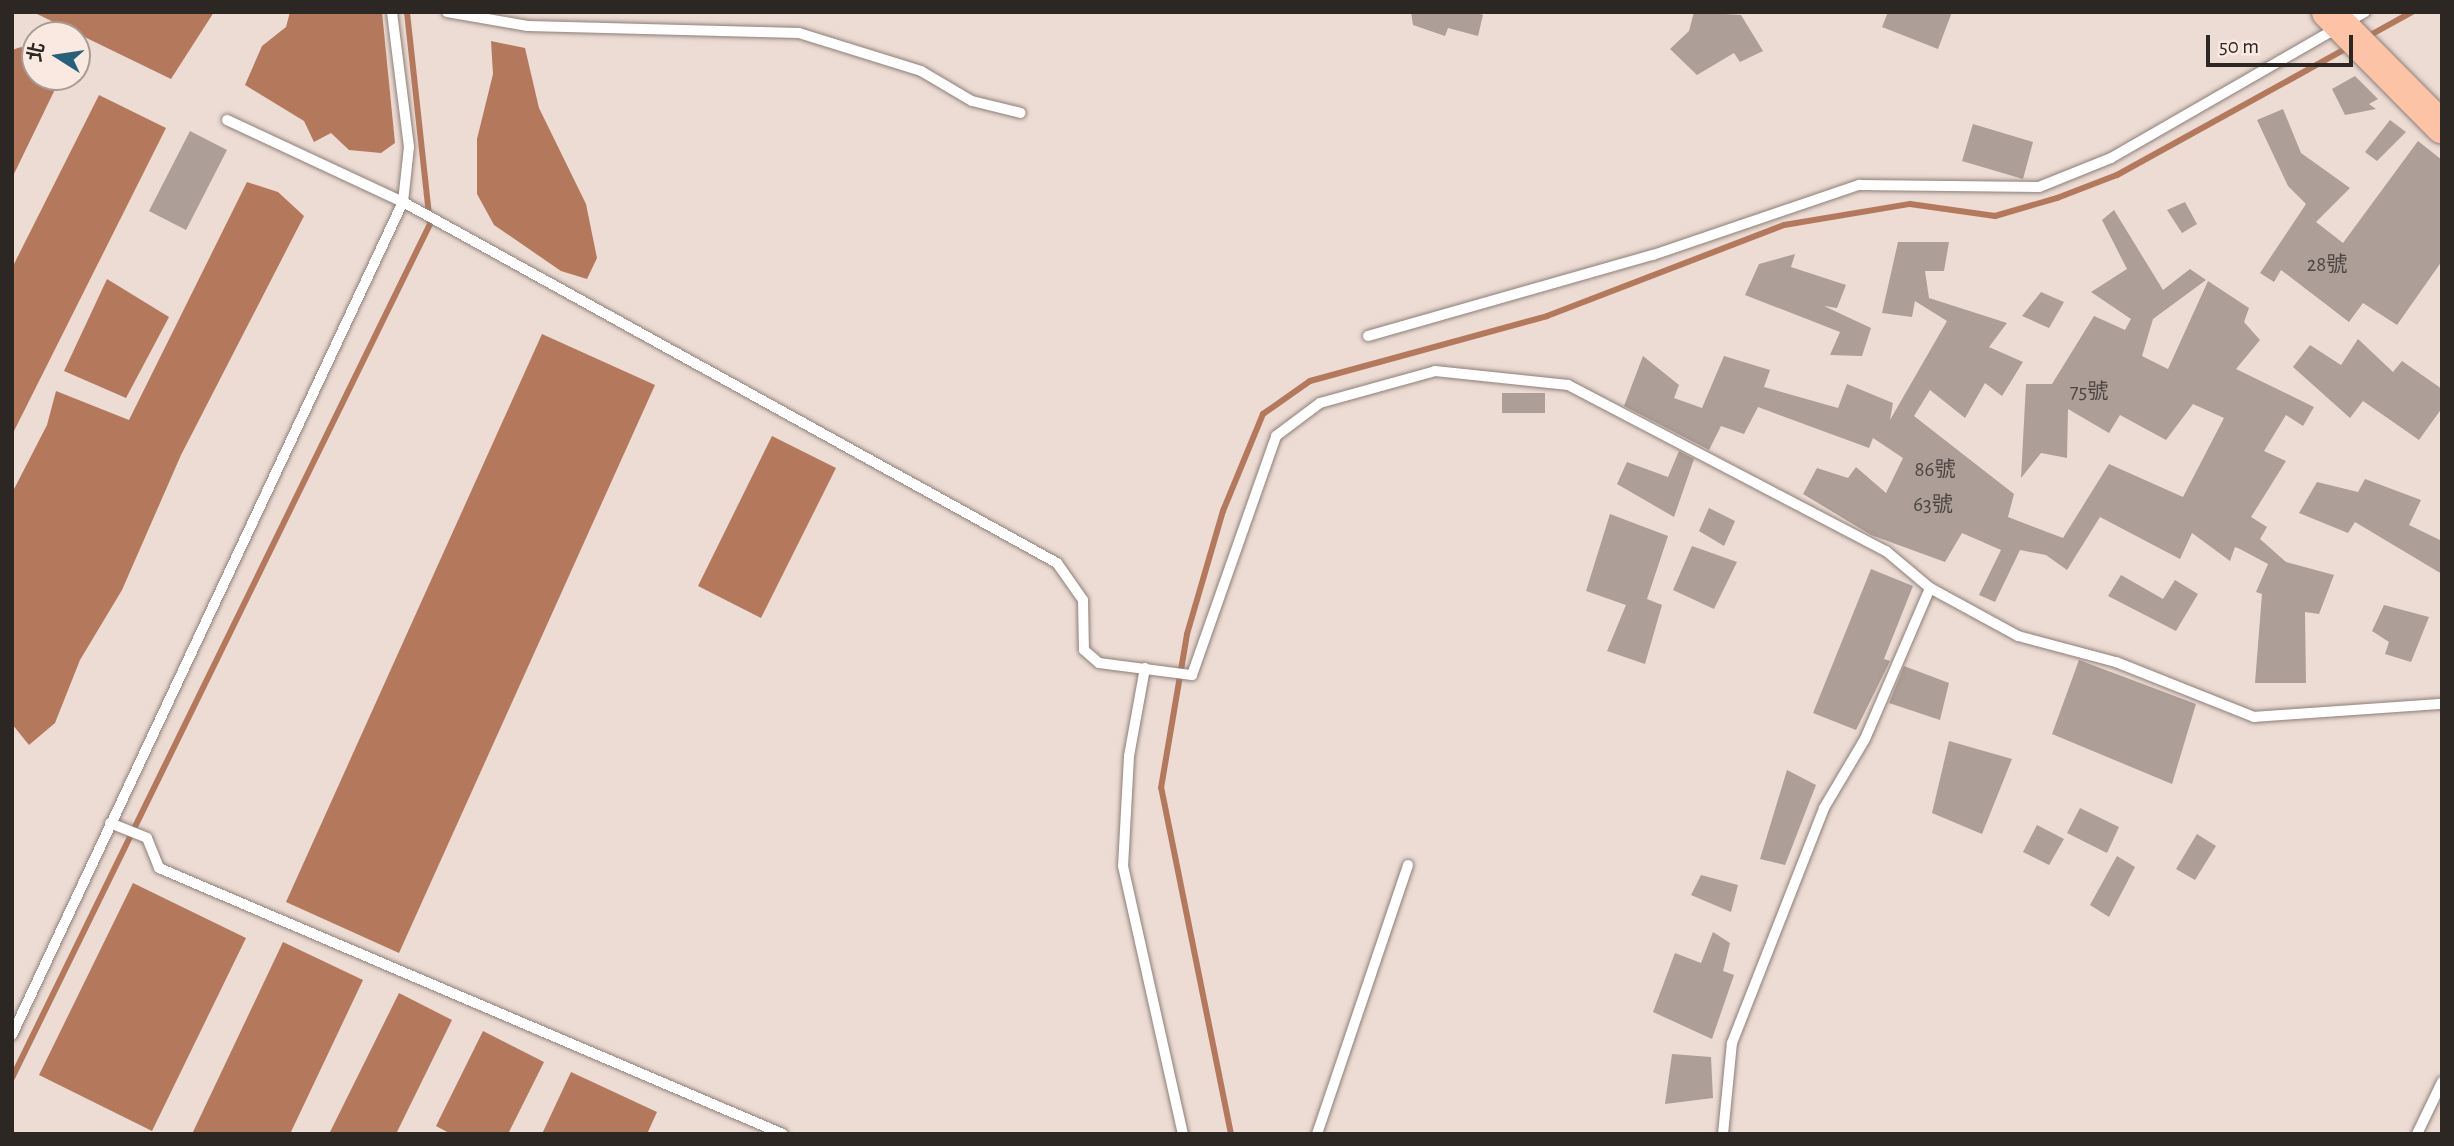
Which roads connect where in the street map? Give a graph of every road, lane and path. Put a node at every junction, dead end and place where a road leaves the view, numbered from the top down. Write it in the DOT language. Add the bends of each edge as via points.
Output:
graph roads {
  1 [pos="391,12"];
  2 [pos="447,12"];
  3 [pos="2352,20"];
  4 [pos="2400,76"];
  5 [pos="2442,99"];
  6 [pos="1021,113"];
  7 [pos="227,120"];
  8 [pos="2442,127"];
  9 [pos="403,202"];
  10 [pos="1368,336"];
  11 [pos="1930,588"];
  12 [pos="1145,668"];
  13 [pos="2442,704"];
  14 [pos="110,823"];
  15 [pos="1408,865"];
  16 [pos="12,1035"];
  17 [pos="2442,1082"];
  18 [pos="783,1134"];
  19 [pos="1183,1134"];
  20 [pos="1317,1134"];
  21 [pos="1723,1134"];
  22 [pos="2417,1134"];
  1 -- 9 [label="lane" via="409,147"];
  2 -- 6 [label="lane" via="528,26 799,33 921,71 972,101"];
  3 -- 4 [label="main road"];
  3 -- 10 [label="lane" via="2110,158 2039,187 1859,185 1653,255"];
  4 -- 5 [label="main road"];
  4 -- 8 [label="main road"];
  7 -- 9 [label="lane"];
  9 -- 12 [label="lane" via="1057,563 1083,600 1084,650 1099,663"];
  9 -- 14 [label="lane"];
  11 -- 12 [label="lane" via="1886,551 1568,385 1532,377 1408,373 1320,403 1276,436 1192,675"];
  11 -- 13 [label="lane" via="2018,636 2116,662 2254,717"];
  11 -- 21 [label="lane" via="1864,739 1824,808 1731,1043"];
  12 -- 19 [label="lane" via="1129,756 1124,866"];
  14 -- 16 [label="lane"];
  14 -- 18 [label="lane" via="147,838 159,868"];
  15 -- 20 [label="lane"];
  17 -- 22 [label="lane"];
}
